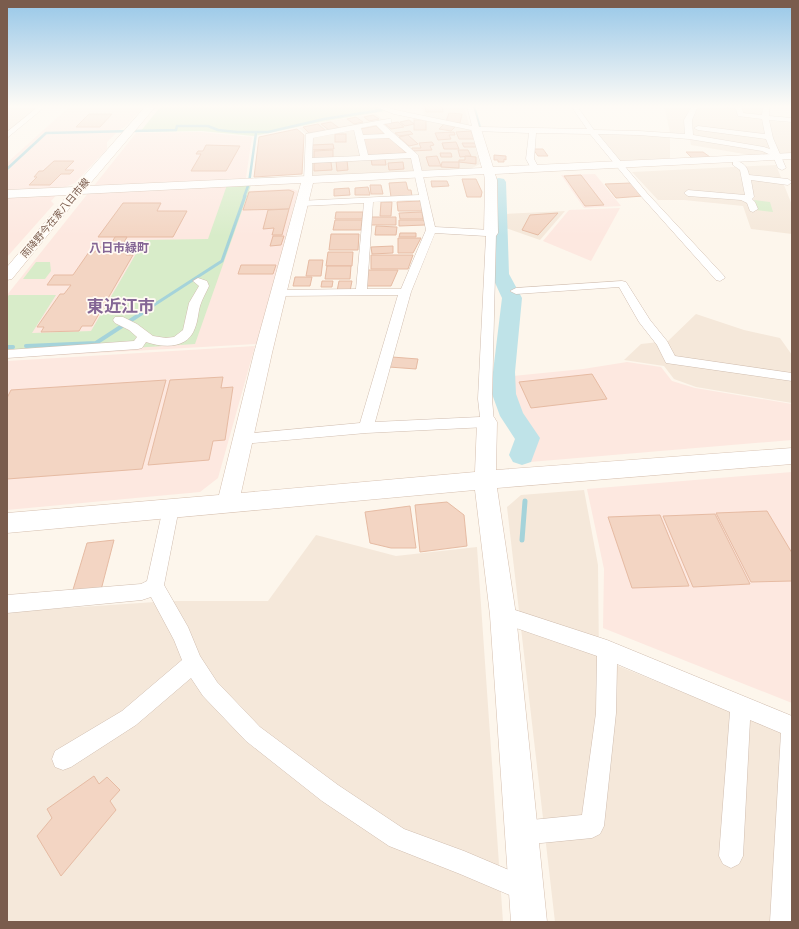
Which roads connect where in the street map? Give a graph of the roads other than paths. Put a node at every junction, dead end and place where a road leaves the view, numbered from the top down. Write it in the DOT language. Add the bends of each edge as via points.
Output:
graph roads {
  1 [pos="114,149"];
  2 [pos="308,149"];
  3 [pos="362,149"];
  4 [pos="407,149"];
  5 [pos="482,149"];
  6 [pos="531,149"];
  7 [pos="606,149"];
  8 [pos="764,149"];
  9 [pos="773,149"];
  10 [pos="414,155"];
  11 [pos="792,156"];
  12 [pos="364,157"];
  13 [pos="778,160"];
  14 [pos="792,160"];
  15 [pos="308,161"];
  16 [pos="736,163"];
  17 [pos="620,166"];
  18 [pos="535,168"];
  19 [pos="489,172"];
  20 [pos="419,177"];
  21 [pos="746,177"];
  22 [pos="307,182"];
  23 [pos="788,182"];
  24 [pos="76,193"];
  25 [pos="688,193"];
  26 [pos="7,194"];
  27 [pos="423,197"];
  28 [pos="7,198"];
  29 [pos="743,198"];
  30 [pos="370,200"];
  31 [pos="302,203"];
  32 [pos="753,209"];
  33 [pos="431,230"];
  34 [pos="491,233"];
  35 [pos="7,276"];
  36 [pos="720,278"];
  37 [pos="201,282"];
  38 [pos="361,292"];
  39 [pos="405,292"];
  40 [pos="516,292"];
  41 [pos="279,293"];
  42 [pos="119,320"];
  43 [pos="144,337"];
  44 [pos="7,354"];
  45 [pos="792,377"];
  46 [pos="487,422"];
  47 [pos="366,428"];
  48 [pos="242,439"];
  49 [pos="792,456"];
  50 [pos="485,480"];
  51 [pos="228,503"];
  52 [pos="171,508"];
  53 [pos="7,523"];
  54 [pos="155,586"];
  55 [pos="7,604"];
  56 [pos="503,615"];
  57 [pos="606,650"];
  58 [pos="193,663"];
  59 [pos="741,705"];
  60 [pos="792,727"];
  61 [pos="63,759"];
  62 [pos="521,833"];
  63 [pos="731,856"];
  64 [pos="526,890"];
  65 [pos="529,922"];
  66 [pos="782,922"];
  1 -- 24 [label="street, 雨降野今在家八日市線"];
  2 -- 15 [label="street"];
  3 -- 12 [label="street"];
  4 -- 10 [label="street"];
  5 -- 19 [label="street"];
  6 -- 18 [label="street" via="530,159"];
  7 -- 17 [label="street"];
  8 -- 13 [label="street"];
  9 -- 13 [label="street"];
  10 -- 12 [label="street"];
  10 -- 20 [label="street"];
  11 -- 13 [label="street"];
  12 -- 15 [label="street"];
  13 -- 14 [label="street"];
  13 -- 16 [label="street"];
  13 -- 17 [label="street"];
  15 -- 22 [label="street"];
  16 -- 17 [label="street"];
  16 -- 21 [label="street" via="744,170"];
  17 -- 18 [label="street"];
  17 -- 19 [label="street"];
  17 -- 36 [label="street"];
  18 -- 19 [label="street"];
  19 -- 20 [label="street"];
  19 -- 34 [label="street"];
  20 -- 22 [label="street"];
  20 -- 27 [label="street"];
  21 -- 23 [label="street"];
  21 -- 29 [label="street" via="750,197"];
  22 -- 24 [label="street"];
  22 -- 31 [label="street"];
  24 -- 26 [label="street"];
  24 -- 28 [label="street"];
  24 -- 35 [label="street, 雨降野今在家八日市線"];
  25 -- 29 [label="street"];
  27 -- 30 [label="street"];
  27 -- 33 [label="street"];
  29 -- 32 [label="street" via="751,202"];
  30 -- 31 [label="street"];
  30 -- 38 [label="street"];
  31 -- 41 [label="street"];
  33 -- 34 [label="street"];
  33 -- 39 [label="street"];
  34 -- 46 [label="street" via="485,399"];
  37 -- 43 [label="street" via="204,286 194,304 187,332 182,338 163,343"];
  38 -- 39 [label="street"];
  38 -- 41 [label="street"];
  39 -- 47 [label="street"];
  40 -- 45 [label="street" via="622,284 645,322 663,344 670,360"];
  41 -- 48 [label="street"];
  42 -- 43 [label="street" via="133,327"];
  43 -- 44 [label="street" via="138,345"];
  46 -- 47 [label="street"];
  46 -- 50 [label="street"];
  47 -- 48 [label="street"];
  48 -- 51 [label="street"];
  49 -- 50 [label="street"];
  50 -- 51 [label="street"];
  50 -- 56 [label="street"];
  51 -- 52 [label="street"];
  52 -- 53 [label="street"];
  52 -- 54 [label="street"];
  54 -- 55 [label="street" via="142,592"];
  54 -- 58 [label="street" via="181,634"];
  56 -- 57 [label="street"];
  56 -- 62 [label="street"];
  57 -- 59 [label="street"];
  57 -- 62 [label="street" via="606,712 592,826"];
  58 -- 61 [label="street" via="129,718"];
  58 -- 64 [label="street" via="210,689 253,734 397,838"];
  59 -- 60 [label="street"];
  59 -- 63 [label="street"];
  60 -- 66 [label="street"];
  62 -- 64 [label="street"];
  64 -- 65 [label="street"];
}
